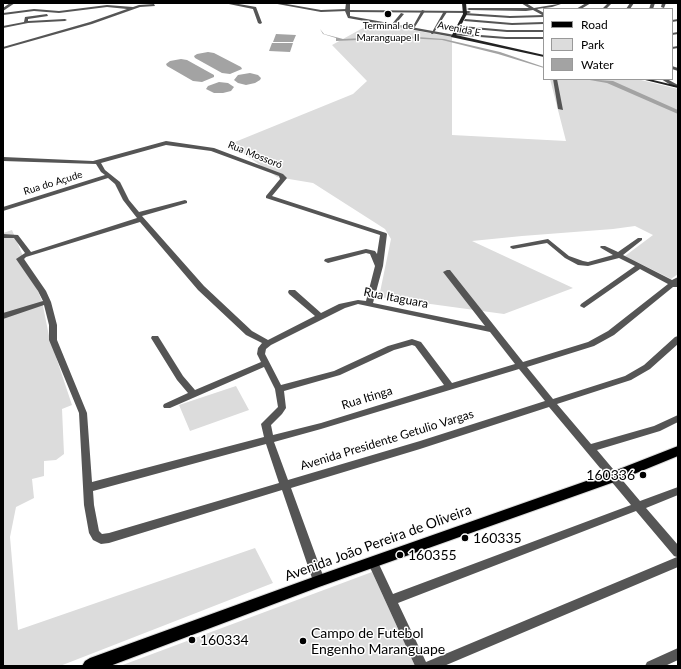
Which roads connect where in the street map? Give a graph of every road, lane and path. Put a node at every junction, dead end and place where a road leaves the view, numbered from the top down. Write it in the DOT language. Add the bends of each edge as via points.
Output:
graph roads {
  1 [pos="13,3"];
  2 [pos="226,3"];
  3 [pos="276,3"];
  4 [pos="348,3"];
  5 [pos="458,3"];
  6 [pos="464,3"];
  7 [pos="467,3"];
  8 [pos="522,3"];
  9 [pos="562,3"];
  10 [pos="589,3"];
  11 [pos="154,5"];
  12 [pos="296,5"];
  13 [pos="134,8"];
  14 [pos="580,8"];
  15 [pos="534,9"];
  16 [pos="3,10"];
  17 [pos="423,11"];
  18 [pos="60,12"];
  19 [pos="347,12"];
  20 [pos="445,12"];
  21 [pos="467,12"];
  22 [pos="3,14"];
  23 [pos="402,14"];
  24 [pos="543,14"];
  25 [pos="543,15"];
  26 [pos="65,20"];
  27 [pos="466,20"];
  28 [pos="26,23"];
  29 [pos="260,23"];
  30 [pos="543,23"];
  31 [pos="393,25"];
  32 [pos="3,27"];
  33 [pos="462,27"];
  34 [pos="412,29"];
  35 [pos="543,30"];
  36 [pos="432,32"];
  37 [pos="456,35"];
  38 [pos="543,38"];
  39 [pos="3,48"];
  40 [pos="543,56"];
  41 [pos="555,80"];
  42 [pos="648,80"];
  43 [pos="664,80"];
  44 [pos="677,87"];
  45 [pos="561,109"];
  46 [pos="3,159"];
  47 [pos="98,162"];
  48 [pos="109,176"];
  49 [pos="185,202"];
  50 [pos="3,209"];
  51 [pos="139,217"];
  52 [pos="3,236"];
  53 [pos="640,239"];
  54 [pos="513,247"];
  55 [pos="603,247"];
  56 [pos="29,254"];
  57 [pos="619,255"];
  58 [pos="328,261"];
  59 [pos="379,266"];
  60 [pos="640,266"];
  61 [pos="448,272"];
  62 [pos="676,283"];
  63 [pos="292,292"];
  64 [pos="47,302"];
  65 [pos="369,304"];
  66 [pos="584,306"];
  67 [pos="3,316"];
  68 [pos="321,317"];
  69 [pos="493,330"];
  70 [pos="155,338"];
  71 [pos="678,339"];
  72 [pos="268,343"];
  73 [pos="263,358"];
  74 [pos="520,365"];
  75 [pos="449,386"];
  76 [pos="279,389"];
  77 [pos="193,394"];
  78 [pos="551,403"];
  79 [pos="167,406"];
  80 [pos="678,418"];
  81 [pos="269,440"];
  82 [pos="591,448"];
  83 [pos="678,451"];
  84 [pos="613,477"];
  85 [pos="285,485"];
  86 [pos="88,488"];
  87 [pos="678,491"];
  88 [pos="638,506"];
  89 [pos="678,553"];
  90 [pos="678,562"];
  91 [pos="373,563"];
  92 [pos="320,581"];
  93 [pos="390,601"];
  94 [pos="678,654"];
  95 [pos="90,666"];
  96 [pos="421,666"];
  97 [pos="430,666"];
  98 [pos="651,666"];
  1 -- 16 [label="street"];
  2 -- 29 [label="street" via="256,8"];
  3 -- 12 [label="street"];
  4 -- 19 [label="street"];
  5 -- 6 [label="street"];
  6 -- 21 [label="main road"];
  7 -- 21 [label="main road"];
  8 -- 15 [label="street"];
  9 -- 15 [label="street"];
  10 -- 14 [label="street"];
  11 -- 13 [label="street"];
  12 -- 19 [label="street" via="325,11"];
  13 -- 18 [label="street" via="107,6"];
  13 -- 39 [label="street"];
  15 -- 21 [label="street"];
  15 -- 24 [label="street"];
  17 -- 19 [label="street"];
  17 -- 20 [label="street"];
  17 -- 34 [label="street"];
  18 -- 22 [label="street" via="34,10"];
  18 -- 28 [label="street" via="26,18"];
  19 -- 31 [label="street, Avenida E"];
  20 -- 21 [label="street"];
  20 -- 36 [label="street"];
  21 -- 25 [label="street" via="510,17"];
  21 -- 27 [label="main road"];
  21 -- 37 [label="main road"];
  23 -- 31 [label="street"];
  26 -- 28 [label="street"];
  27 -- 30 [label="street" via="506,24"];
  27 -- 33 [label="main road"];
  28 -- 32 [label="street"];
  31 -- 34 [label="street, Avenida E"];
  33 -- 35 [label="street" via="507,31"];
  33 -- 37 [label="main road"];
  34 -- 36 [label="street, Avenida E"];
  36 -- 37 [label="street, Avenida E"];
  37 -- 38 [label="street"];
  37 -- 40 [label="main road, Avenida E"];
  41 -- 45 [label="street"];
  42 -- 44 [label="main road"];
  43 -- 44 [label="street"];
  46 -- 47 [label="street, Rua Mossoró"];
  47 -- 48 [label="street"];
  47 -- 59 [label="street, Rua Mossoró" via="166,142 222,153 283,177 268,196 270,198 383,233 385,235"];
  48 -- 50 [label="street, Rua do Açude"];
  48 -- 51 [label="street" via="118,183 126,200"];
  49 -- 51 [label="street"];
  51 -- 56 [label="street"];
  51 -- 72 [label="street" via="212,300 249,333"];
  52 -- 56 [label="street" via="16,236"];
  53 -- 57 [label="street"];
  54 -- 57 [label="street" via="548,241 562,254 584,264 605,261"];
  55 -- 57 [label="street"];
  56 -- 64 [label="street" via="21,258 21,262"];
  57 -- 60 [label="street"];
  58 -- 59 [label="street" via="366,250 373,252"];
  59 -- 65 [label="street, Rua Mossoró"];
  60 -- 62 [label="street"];
  60 -- 66 [label="street"];
  61 -- 69 [label="street"];
  62 -- 74 [label="street, Rua Itinga" via="602,339"];
  63 -- 68 [label="street"];
  64 -- 67 [label="street"];
  64 -- 86 [label="street" via="53,325 53,340 83,413"];
  65 -- 68 [label="street, Rua Itaguara" via="358,302 342,306"];
  65 -- 69 [label="street, Rua Itaguara"];
  68 -- 72 [label="street, Rua Itaguara"];
  69 -- 74 [label="street"];
  70 -- 77 [label="street"];
  71 -- 78 [label="street, Avenida Presidente Getulio Vargas" via="633,376"];
  72 -- 73 [label="street" via="262,348"];
  73 -- 76 [label="street"];
  73 -- 77 [label="street"];
  74 -- 75 [label="street, Rua Itinga"];
  74 -- 78 [label="street"];
  75 -- 76 [label="street" via="418,344 412,342 391,348 337,373"];
  75 -- 81 [label="street, Rua Itinga"];
  76 -- 81 [label="street" via="282,408 266,424"];
  77 -- 79 [label="street"];
  78 -- 82 [label="street"];
  78 -- 85 [label="street, Avenida Presidente Getulio Vargas"];
  80 -- 82 [label="street" via="657,429"];
  81 -- 85 [label="street"];
  81 -- 86 [label="street, Rua Itinga"];
  82 -- 84 [label="street"];
  83 -- 84 [label="main road, Avenida João Pereira de Oliveira"];
  84 -- 88 [label="street"];
  84 -- 91 [label="main road, Avenida João Pereira de Oliveira"];
  85 -- 86 [label="street, Avenida Presidente Getulio Vargas" via="101,539 94,533"];
  85 -- 92 [label="street"];
  87 -- 88 [label="street"];
  88 -- 89 [label="street"];
  88 -- 93 [label="street"];
  90 -- 97 [label="street"];
  91 -- 92 [label="main road, Avenida João Pereira de Oliveira"];
  91 -- 93 [label="street"];
  92 -- 95 [label="main road, Avenida João Pereira de Oliveira"];
  93 -- 96 [label="street"];
  94 -- 98 [label="street"];
}
